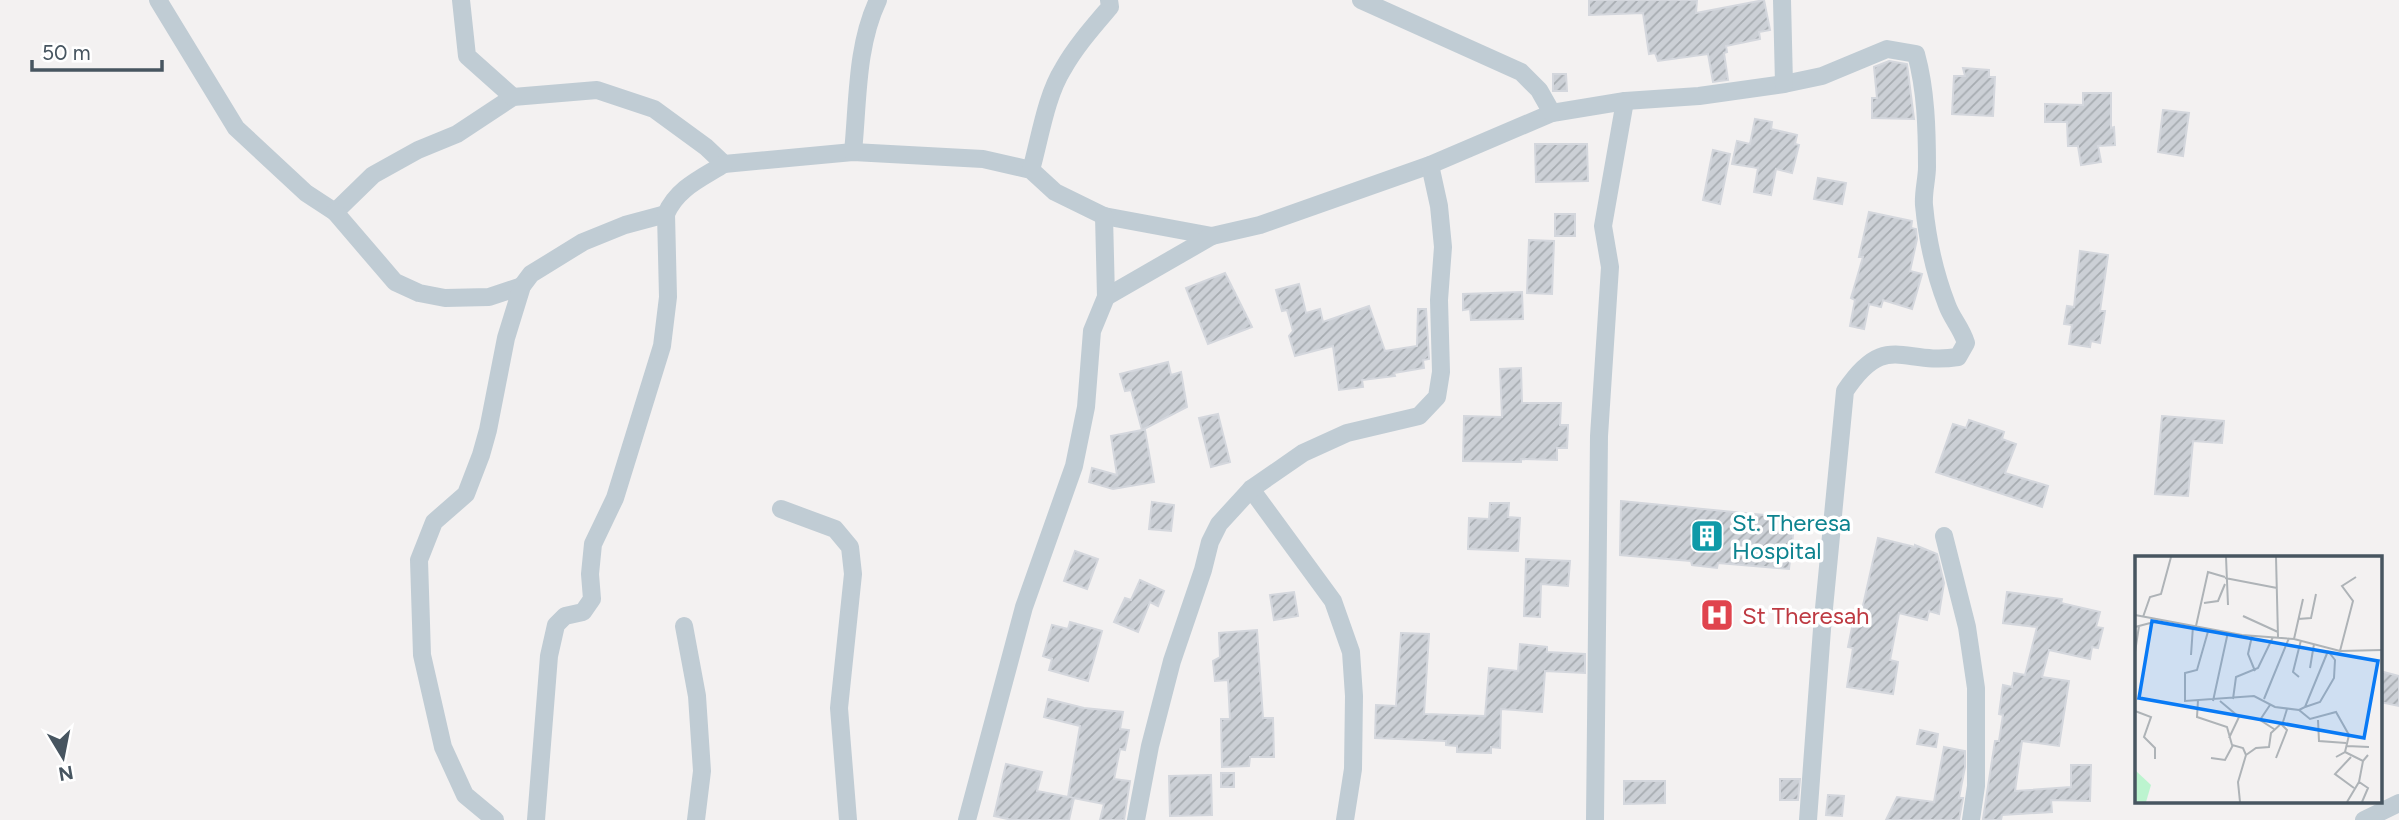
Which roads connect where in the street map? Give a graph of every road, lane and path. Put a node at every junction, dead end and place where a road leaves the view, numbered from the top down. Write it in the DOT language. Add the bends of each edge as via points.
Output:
graph roads {
  1 [pos="158,0"];
  2 [pos="461,0"];
  3 [pos="878,0"];
  4 [pos="1110,0"];
  5 [pos="1361,0"];
  6 [pos="1782,0"];
  7 [pos="1784,84"];
  8 [pos="513,97"];
  9 [pos="1625,101"];
  10 [pos="1552,113"];
  11 [pos="853,152"];
  12 [pos="724,164"];
  13 [pos="1430,165"];
  14 [pos="1031,170"];
  15 [pos="335,212"];
  16 [pos="666,214"];
  17 [pos="1104,216"];
  18 [pos="1212,236"];
  19 [pos="522,286"];
  20 [pos="1106,297"];
  21 [pos="1251,489"];
  22 [pos="781,509"];
  23 [pos="1944,536"];
  24 [pos="684,626"];
  25 [pos="2399,803"];
  26 [pos="495,820"];
  27 [pos="536,820"];
  28 [pos="696,820"];
  29 [pos="848,820"];
  30 [pos="967,820"];
  31 [pos="1136,820"];
  32 [pos="1345,820"];
  33 [pos="1595,820"];
  34 [pos="1808,820"];
  35 [pos="1971,820"];
  36 [pos="2364,820"];
  1 -- 15 [label="street" via="236,128 306,193"];
  2 -- 8 [label="street" via="467,56"];
  3 -- 11 [label="street" via="862,59"];
  4 -- 14 [label="street" via="1110,7 1061,71"];
  5 -- 10 [label="street" via="1521,72 1539,90"];
  6 -- 7 [label="street"];
  7 -- 9 [label="street"];
  7 -- 34 [label="street" via="1822,76 1887,50 1916,54 1926,126 1924,202 1931,248 1947,307 1962,328 1966,344 1958,357 1943,359 1887,353 1859,369 1844,391"];
  8 -- 12 [label="street" via="597,90 654,109"];
  8 -- 15 [label="street" via="457,134 373,175"];
  9 -- 10 [label="street"];
  9 -- 33 [label="street" via="1603,226 1610,267 1599,436"];
  10 -- 13 [label="street"];
  11 -- 12 [label="street"];
  11 -- 14 [label="street" via="984,159"];
  12 -- 16 [label="street" via="680,191"];
  13 -- 18 [label="street" via="1260,225"];
  13 -- 21 [label="street" via="1443,247 1437,397 1419,416 1348,433 1303,453"];
  14 -- 17 [label="street" via="1055,192"];
  15 -- 19 [label="street" via="395,282 419,293 489,298"];
  16 -- 19 [label="street" via="583,242 531,274"];
  16 -- 27 [label="street" via="668,297 662,346 615,498 593,544 592,599 583,612 565,616 556,625 548,656"];
  17 -- 18 [label="street"];
  17 -- 20 [label="street"];
  18 -- 20 [label="street"];
  19 -- 26 [label="street" via="481,455 466,494 434,522 419,560 422,655 443,747 465,795"];
  20 -- 30 [label="street" via="1092,331 1086,407 1074,466 1024,607"];
  21 -- 31 [label="street" via="1219,524 1210,542 1172,661"];
  21 -- 32 [label="street" via="1333,601 1351,652 1353,769"];
  22 -- 29 [label="street" via="835,530 850,547 853,574 839,708"];
  23 -- 35 [label="street" via="1967,627 1976,688 1976,786"];
  24 -- 28 [label="street" via="697,696 702,771"];
  25 -- 36 [label="street"];
}
